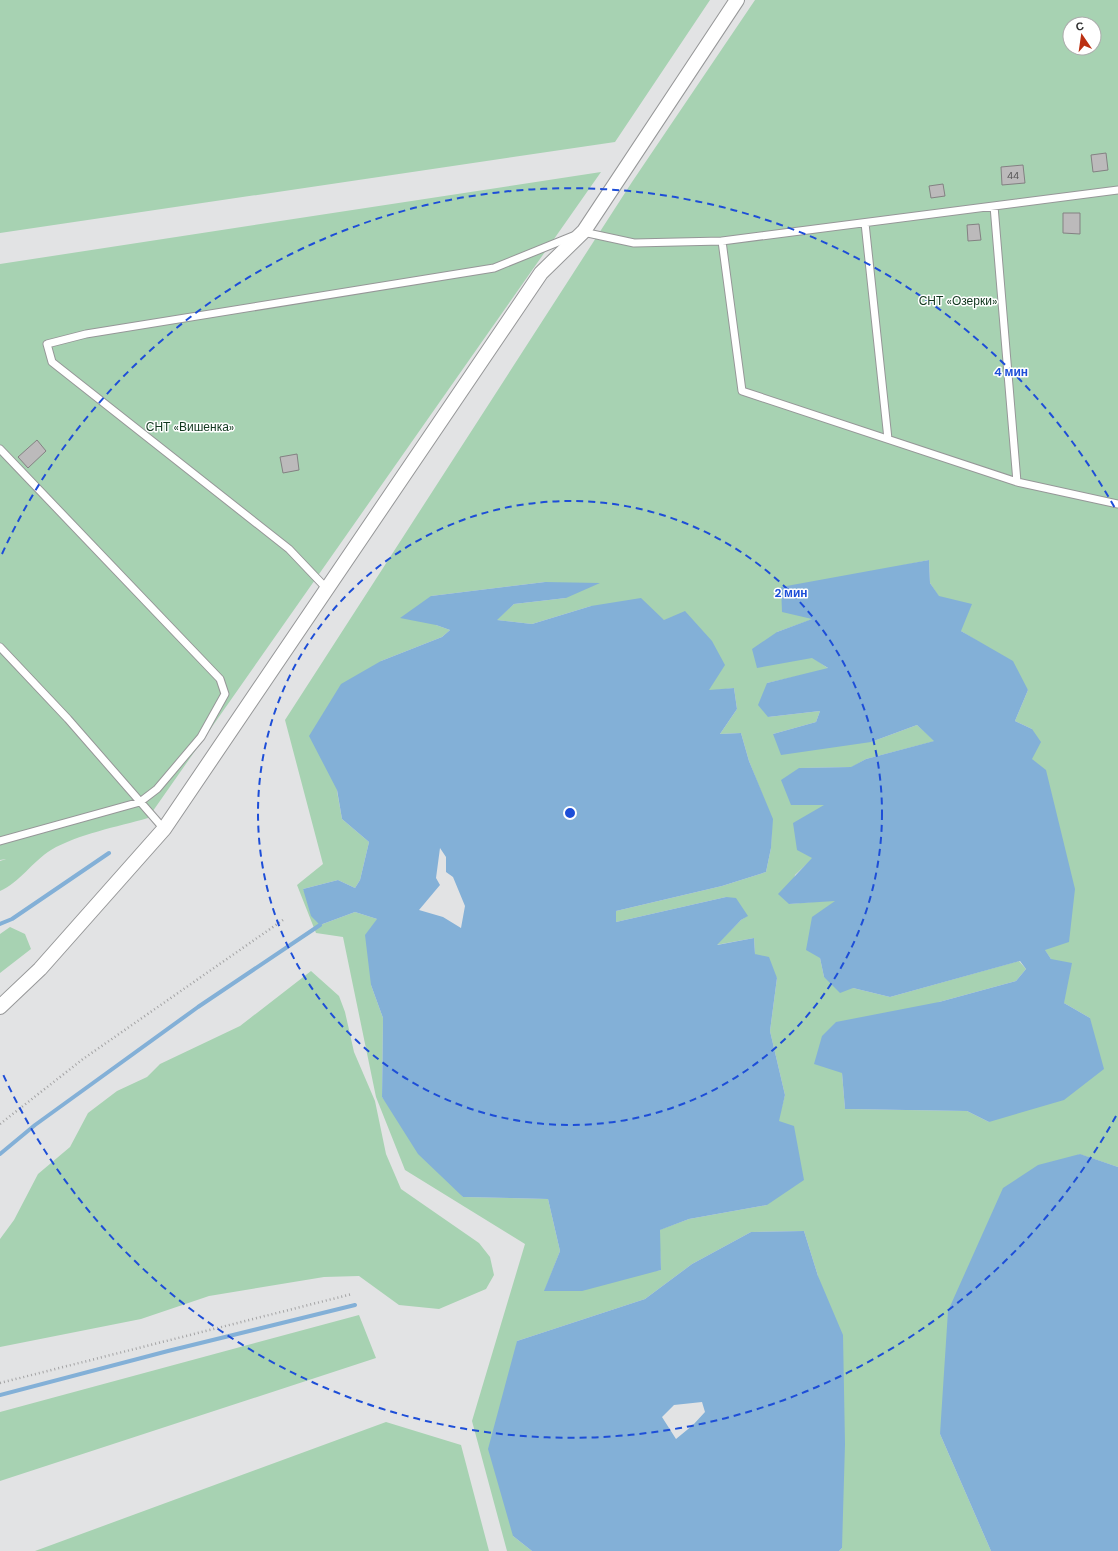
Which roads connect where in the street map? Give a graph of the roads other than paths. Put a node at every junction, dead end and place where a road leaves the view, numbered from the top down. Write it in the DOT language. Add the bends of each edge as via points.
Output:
graph roads {
  1 [pos="737,0"];
  2 [pos="1118,190"];
  3 [pos="994,206"];
  4 [pos="865,223"];
  5 [pos="584,232"];
  6 [pos="722,241"];
  7 [pos="888,439"];
  8 [pos="0,449"];
  9 [pos="1017,482"];
  10 [pos="1118,504"];
  11 [pos="327,590"];
  12 [pos="0,647"];
  13 [pos="140,802"];
  14 [pos="164,829"];
  15 [pos="0,841"];
  16 [pos="0,1007"];
  1 -- 5 [label="street"];
  2 -- 3 [label="lane"];
  3 -- 4 [label="lane"];
  3 -- 9 [label="lane"];
  4 -- 6 [label="lane"];
  4 -- 7 [label="lane"];
  5 -- 6 [label="lane" via="634,243"];
  5 -- 11 [label="street" via="541,273"];
  5 -- 11 [label="lane" via="494,268 86,334 47,344 52,362 289,549"];
  6 -- 7 [label="lane" via="742,391"];
  7 -- 9 [label="lane"];
  8 -- 13 [label="lane" via="220,679 225,694 201,737 157,789"];
  9 -- 10 [label="lane"];
  11 -- 14 [label="street"];
  12 -- 13 [label="lane"];
  13 -- 14 [label="lane"];
  13 -- 15 [label="lane"];
  14 -- 16 [label="street" via="40,969"];
}
